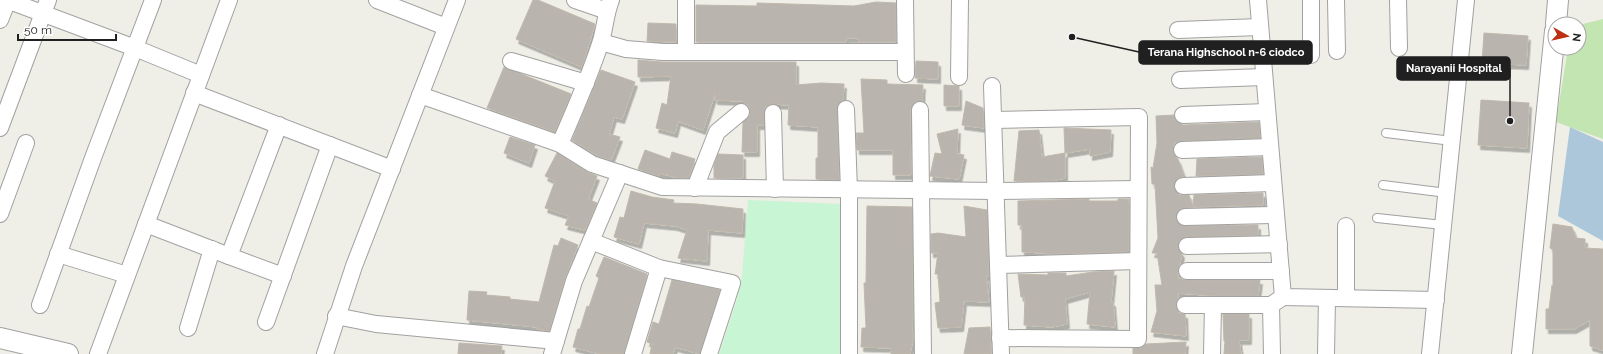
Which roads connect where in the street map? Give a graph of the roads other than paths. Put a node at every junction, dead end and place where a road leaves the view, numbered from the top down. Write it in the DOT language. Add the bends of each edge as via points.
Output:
graph roads {
  1 [pos="7,0"];
  2 [pos="153,0"];
  3 [pos="228,0"];
  4 [pos="377,0"];
  5 [pos="457,0"];
  6 [pos="575,0"];
  7 [pos="686,0"];
  8 [pos="905,0"];
  9 [pos="960,0"];
  10 [pos="1258,0"];
  11 [pos="1310,0"];
  12 [pos="1336,0"];
  13 [pos="1398,0"];
  14 [pos="1466,0"];
  15 [pos="1558,0"];
  16 [pos="46,6"];
  17 [pos="609,6"];
  18 [pos="1557,16"];
  19 [pos="0,20"];
  20 [pos="446,27"];
  21 [pos="1260,27"];
  22 [pos="1178,30"];
  23 [pos="601,42"];
  24 [pos="135,48"];
  25 [pos="1400,48"];
  26 [pos="1336,51"];
  27 [pos="686,52"];
  28 [pos="904,52"];
  29 [pos="1311,55"];
  30 [pos="1553,56"];
  31 [pos="511,61"];
  32 [pos="906,74"];
  33 [pos="201,75"];
  34 [pos="959,77"];
  35 [pos="1264,77"];
  36 [pos="1180,80"];
  37 [pos="586,84"];
  38 [pos="992,86"];
  39 [pos="194,93"];
  40 [pos="420,95"];
  41 [pos="846,109"];
  42 [pos="920,110"];
  43 [pos="741,112"];
  44 [pos="1268,112"];
  45 [pos="773,113"];
  46 [pos="1183,115"];
  47 [pos="994,120"];
  48 [pos="279,125"];
  49 [pos="0,128"];
  50 [pos="1386,133"];
  51 [pos="1452,141"];
  52 [pos="26,144"];
  53 [pos="560,144"];
  54 [pos="330,145"];
  55 [pos="1270,147"];
  56 [pos="1182,150"];
  57 [pos="392,169"];
  58 [pos="620,173"];
  59 [pos="1274,183"];
  60 [pos="1383,185"];
  61 [pos="1183,186"];
  62 [pos="695,188"];
  63 [pos="775,189"];
  64 [pos="1138,189"];
  65 [pos="850,190"];
  66 [pos="922,190"];
  67 [pos="996,191"];
  68 [pos="1447,193"];
  69 [pos="0,214"];
  70 [pos="1276,215"];
  71 [pos="1185,217"];
  72 [pos="1376,218"];
  73 [pos="146,224"];
  74 [pos="1443,225"];
  75 [pos="1346,226"];
  76 [pos="591,241"];
  77 [pos="1279,244"];
  78 [pos="1187,246"];
  79 [pos="212,249"];
  80 [pos="58,254"];
  81 [pos="230,256"];
  82 [pos="1138,261"];
  83 [pos="998,265"];
  84 [pos="659,268"];
  85 [pos="1187,271"];
  86 [pos="1281,271"];
  87 [pos="127,276"];
  88 [pos="283,276"];
  89 [pos="1327,298"];
  90 [pos="1346,298"];
  91 [pos="1436,300"];
  92 [pos="1277,301"];
  93 [pos="40,305"];
  94 [pos="1185,305"];
  95 [pos="1213,305"];
  96 [pos="336,316"];
  97 [pos="266,322"];
  98 [pos="188,328"];
  99 [pos="0,338"];
  100 [pos="1000,338"];
  101 [pos="554,348"];
  102 [pos="60,353"];
  103 [pos="98,354"];
  104 [pos="325,354"];
  105 [pos="633,354"];
  106 [pos="709,354"];
  107 [pos="849,354"];
  108 [pos="923,354"];
  109 [pos="1001,354"];
  110 [pos="1212,354"];
  111 [pos="1272,354"];
  112 [pos="1326,354"];
  113 [pos="1430,354"];
  114 [pos="1522,354"];
  1 -- 16 [label="street"];
  1 -- 19 [label="street"];
  2 -- 24 [label="street"];
  3 -- 33 [label="street"];
  4 -- 20 [label="street"];
  5 -- 20 [label="street"];
  6 -- 17 [label="street"];
  7 -- 27 [label="street"];
  8 -- 28 [label="street"];
  9 -- 34 [label="street"];
  10 -- 21 [label="street"];
  11 -- 29 [label="street"];
  12 -- 26 [label="street"];
  13 -- 25 [label="street"];
  14 -- 51 [label="street"];
  15 -- 18 [label="street"];
  16 -- 24 [label="street"];
  16 -- 49 [label="street"];
  17 -- 23 [label="street"];
  20 -- 40 [label="street"];
  21 -- 22 [label="street"];
  21 -- 35 [label="street"];
  23 -- 27 [label="street" via="626,48"];
  23 -- 37 [label="street"];
  24 -- 33 [label="street"];
  24 -- 80 [label="street"];
  27 -- 28 [label="street"];
  28 -- 32 [label="street"];
  30 -- 114 [label="street"];
  31 -- 37 [label="street"];
  33 -- 39 [label="street"];
  35 -- 36 [label="street"];
  35 -- 44 [label="street"];
  37 -- 53 [label="street"];
  38 -- 47 [label="street"];
  39 -- 48 [label="street"];
  39 -- 73 [label="street"];
  40 -- 53 [label="street"];
  40 -- 57 [label="street"];
  41 -- 65 [label="street"];
  42 -- 66 [label="street"];
  43 -- 62 [label="street" via="717,132"];
  44 -- 46 [label="street"];
  44 -- 55 [label="street"];
  45 -- 63 [label="street"];
  47 -- 64 [label="street" via="1139,117"];
  47 -- 67 [label="street"];
  48 -- 54 [label="street"];
  48 -- 81 [label="street"];
  50 -- 51 [label="lane"];
  51 -- 68 [label="street"];
  52 -- 69 [label="street"];
  53 -- 58 [label="street" via="592,164"];
  54 -- 57 [label="street"];
  54 -- 88 [label="street"];
  55 -- 56 [label="street"];
  55 -- 59 [label="street"];
  57 -- 96 [label="street"];
  58 -- 62 [label="street" via="662,187"];
  58 -- 76 [label="street"];
  59 -- 61 [label="street"];
  59 -- 70 [label="street"];
  60 -- 68 [label="lane"];
  62 -- 63 [label="street"];
  63 -- 65 [label="street"];
  64 -- 67 [label="street"];
  64 -- 82 [label="street"];
  65 -- 66 [label="street"];
  65 -- 107 [label="street"];
  66 -- 67 [label="street"];
  66 -- 108 [label="street"];
  67 -- 83 [label="street"];
  68 -- 74 [label="street"];
  70 -- 71 [label="street"];
  70 -- 77 [label="street"];
  72 -- 74 [label="lane"];
  73 -- 79 [label="street"];
  73 -- 87 [label="street"];
  74 -- 91 [label="street"];
  75 -- 90 [label="street"];
  76 -- 84 [label="street"];
  76 -- 101 [label="street" via="574,281"];
  77 -- 78 [label="street"];
  77 -- 86 [label="street"];
  79 -- 81 [label="street"];
  79 -- 98 [label="street"];
  80 -- 87 [label="street"];
  80 -- 93 [label="street"];
  81 -- 88 [label="street"];
  82 -- 83 [label="street"];
  82 -- 100 [label="street" via="1138,339"];
  83 -- 100 [label="street"];
  84 -- 105 [label="street"];
  84 -- 106 [label="street" via="732,283"];
  85 -- 86 [label="street"];
  86 -- 92 [label="street"];
  87 -- 103 [label="street"];
  88 -- 97 [label="street"];
  89 -- 90 [label="street"];
  89 -- 92 [label="street"];
  89 -- 112 [label="street"];
  90 -- 91 [label="street"];
  91 -- 113 [label="street"];
  92 -- 95 [label="street"];
  92 -- 111 [label="street"];
  94 -- 95 [label="street"];
  95 -- 110 [label="street"];
  96 -- 101 [label="street" via="376,324"];
  96 -- 104 [label="street"];
  99 -- 102 [label="street"];
  100 -- 109 [label="street"];
}
